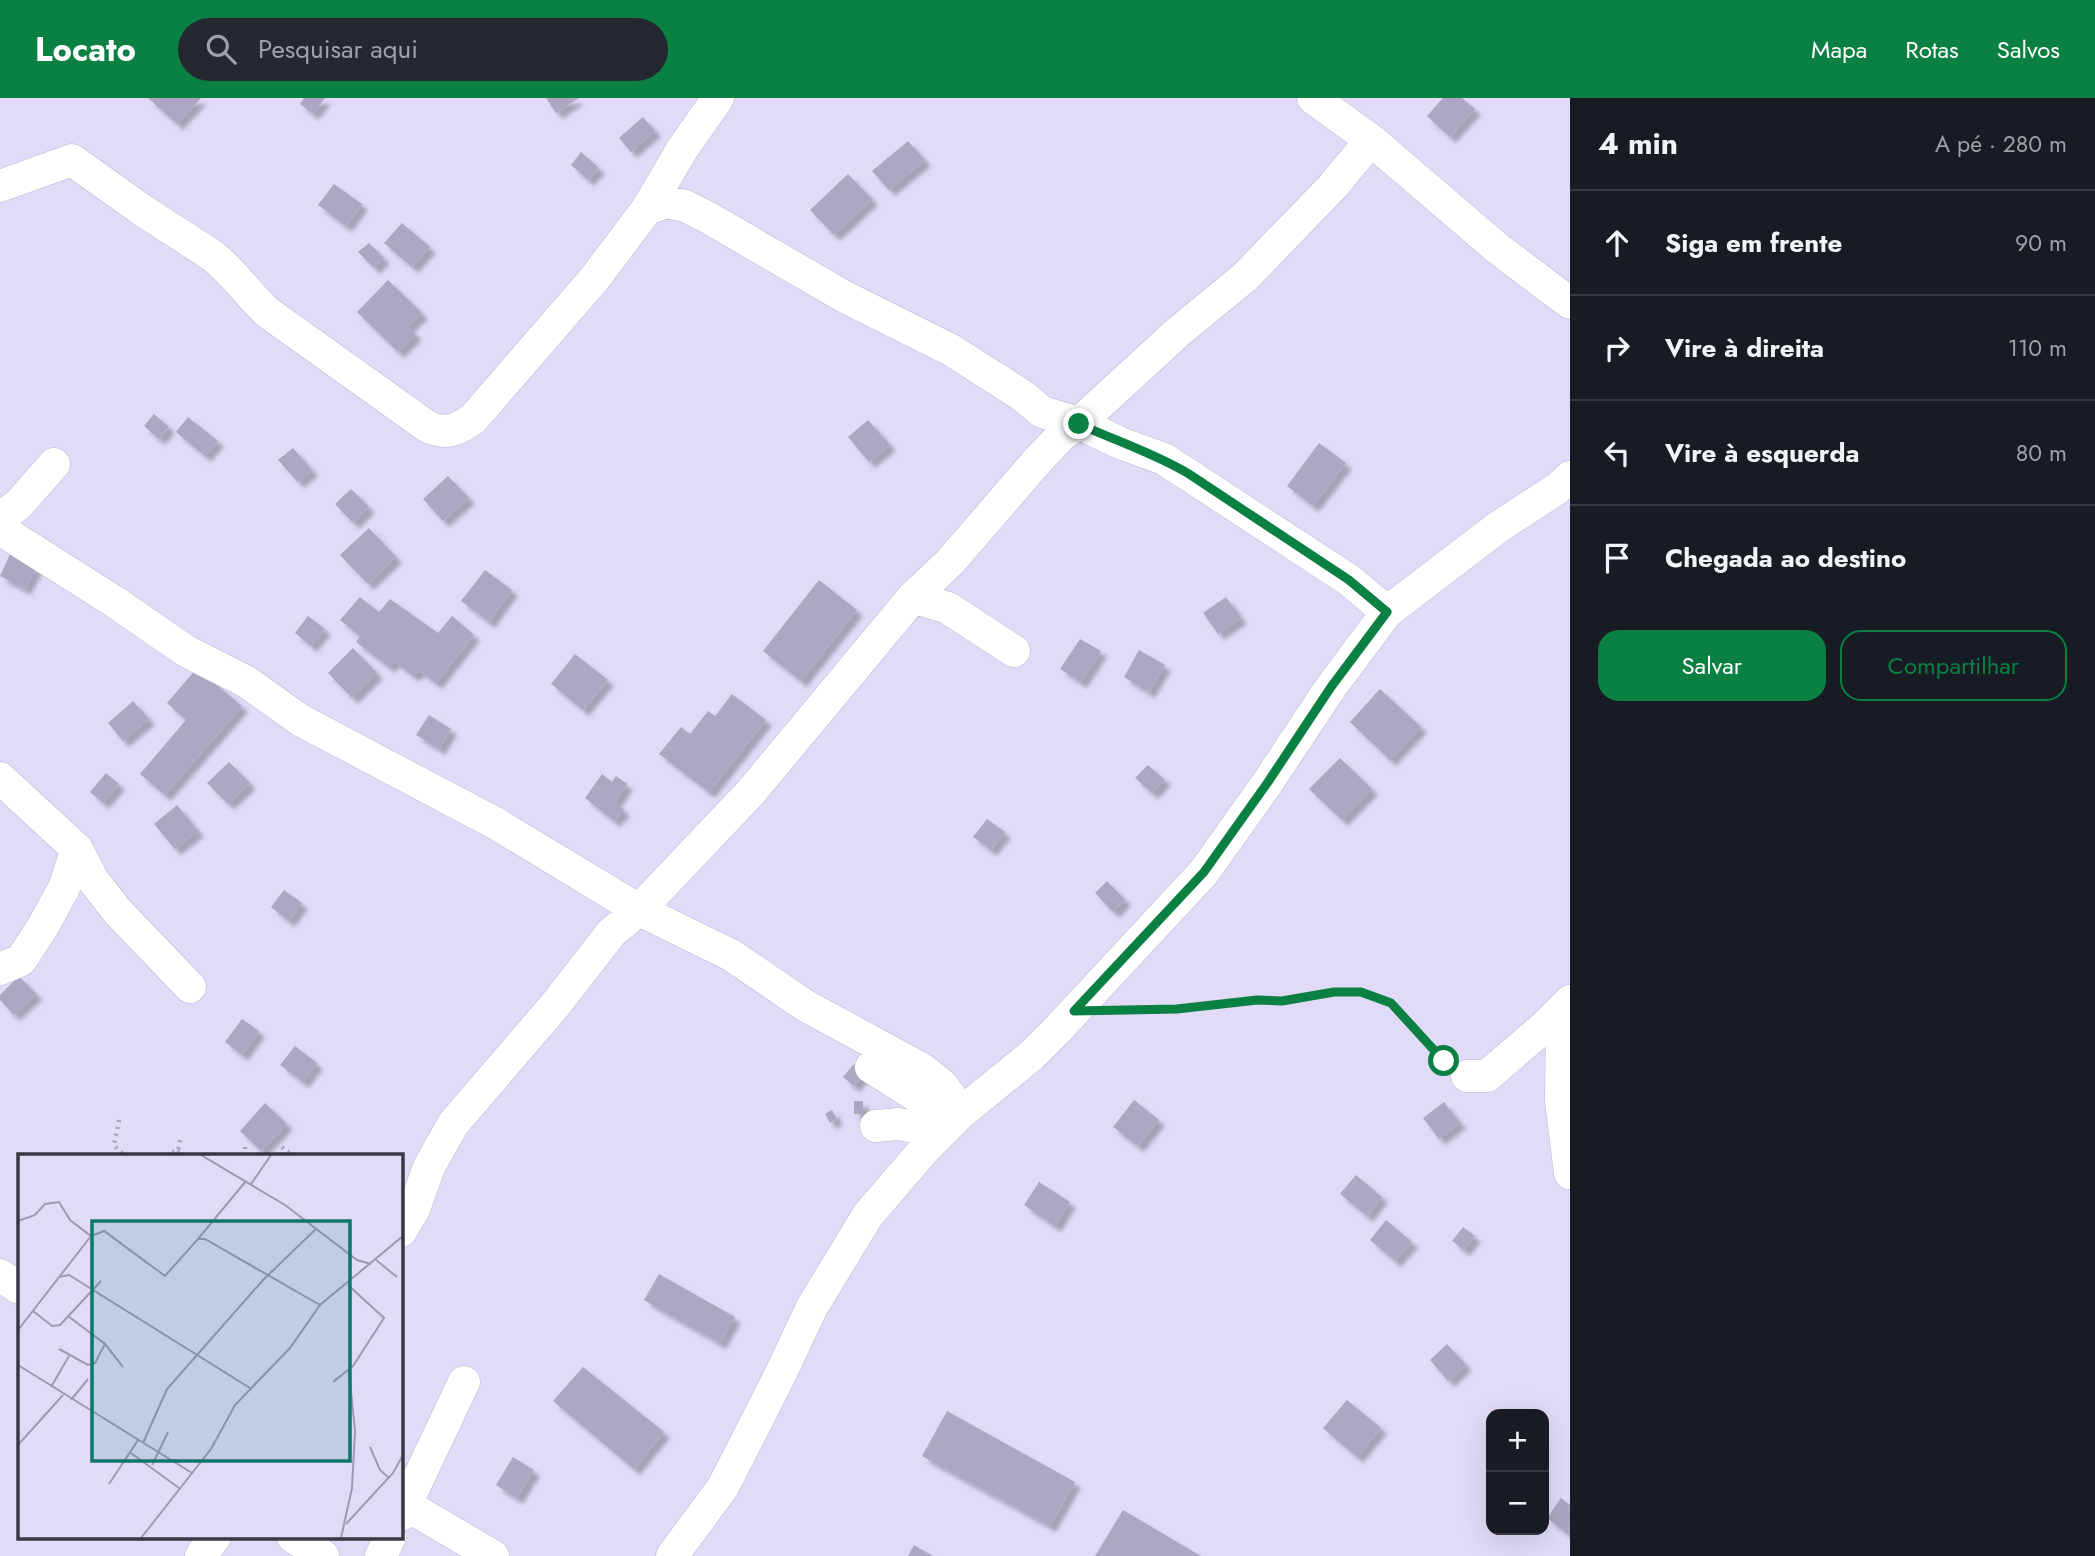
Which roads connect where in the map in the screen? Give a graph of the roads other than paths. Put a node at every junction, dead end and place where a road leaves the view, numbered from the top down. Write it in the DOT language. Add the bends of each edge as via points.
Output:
graph roads {
  1 [pos="718,98"];
  2 [pos="1313,98"];
  3 [pos="1371,139"];
  4 [pos="0,186"];
  5 [pos="647,209"];
  6 [pos="1570,303"];
  7 [pos="1079,424"];
  8 [pos="54,464"];
  9 [pos="1566,488"];
  10 [pos="0,517"];
  11 [pos="0,529"];
  12 [pos="913,597"];
  13 [pos="1387,612"];
  14 [pos="1014,651"];
  15 [pos="0,778"];
  16 [pos="77,849"];
  17 [pos="595,882"];
  18 [pos="639,910"];
  19 [pos="611,933"];
  20 [pos="0,969"];
  21 [pos="190,987"];
  22 [pos="1566,1006"];
  23 [pos="871,1067"];
  24 [pos="1467,1076"];
  25 [pos="958,1116"];
  26 [pos="880,1120"];
  27 [pos="1570,1173"];
  28 [pos="402,1229"];
  29 [pos="0,1275"];
  30 [pos="18,1287"];
  31 [pos="464,1382"];
  32 [pos="402,1507"];
  33 [pos="214,1538"];
  34 [pos="295,1538"];
  35 [pos="390,1538"];
  36 [pos="201,1556"];
  37 [pos="323,1556"];
  38 [pos="381,1556"];
  39 [pos="493,1556"];
  40 [pos="672,1556"];
  1 -- 5 [label="street"];
  2 -- 3 [label="street"];
  3 -- 6 [label="street" via="1497,248"];
  3 -- 7 [label="street" via="1333,186 1245,277"];
  4 -- 5 [label="street" via="72,160 213,256 267,312 428,427 443,433 473,419 571,307"];
  5 -- 7 [label="street" via="666,202 685,206 951,350 1042,412"];
  7 -- 12 [label="street" via="1062,435 950,562"];
  7 -- 13 [label="street" via="1189,474 1349,580"];
  8 -- 10 [label="street" via="19,504"];
  9 -- 13 [label="street" via="1497,528"];
  11 -- 17 [label="street" via="186,651 247,682 300,720 495,822"];
  12 -- 14 [label="street" via="948,608"];
  12 -- 18 [label="street" via="751,792"];
  13 -- 25 [label="street" via="1204,872 1032,1055"];
  15 -- 16 [label="street"];
  16 -- 20 [label="street" via="64,888 42,928 21,960"];
  16 -- 21 [label="street" via="118,912"];
  17 -- 18 [label="street"];
  17 -- 19 [label="street" via="609,905"];
  18 -- 19 [label="street"];
  18 -- 25 [label="street" via="731,955 806,1006 922,1069 942,1085"];
  19 -- 28 [label="street" via="453,1124"];
  22 -- 24 [label="street" via="1487,1076"];
  22 -- 27 [label="street" via="1561,1101"];
  23 -- 25 [label="street"];
  25 -- 26 [label="street" via="914,1127"];
  25 -- 40 [label="street" via="868,1215 812,1307 723,1487"];
  29 -- 30 [label="street"];
  31 -- 32 [label="street"];
  32 -- 39 [label="street"];
  33 -- 36 [label="street"];
  34 -- 37 [label="street"];
  35 -- 38 [label="street"];
}
